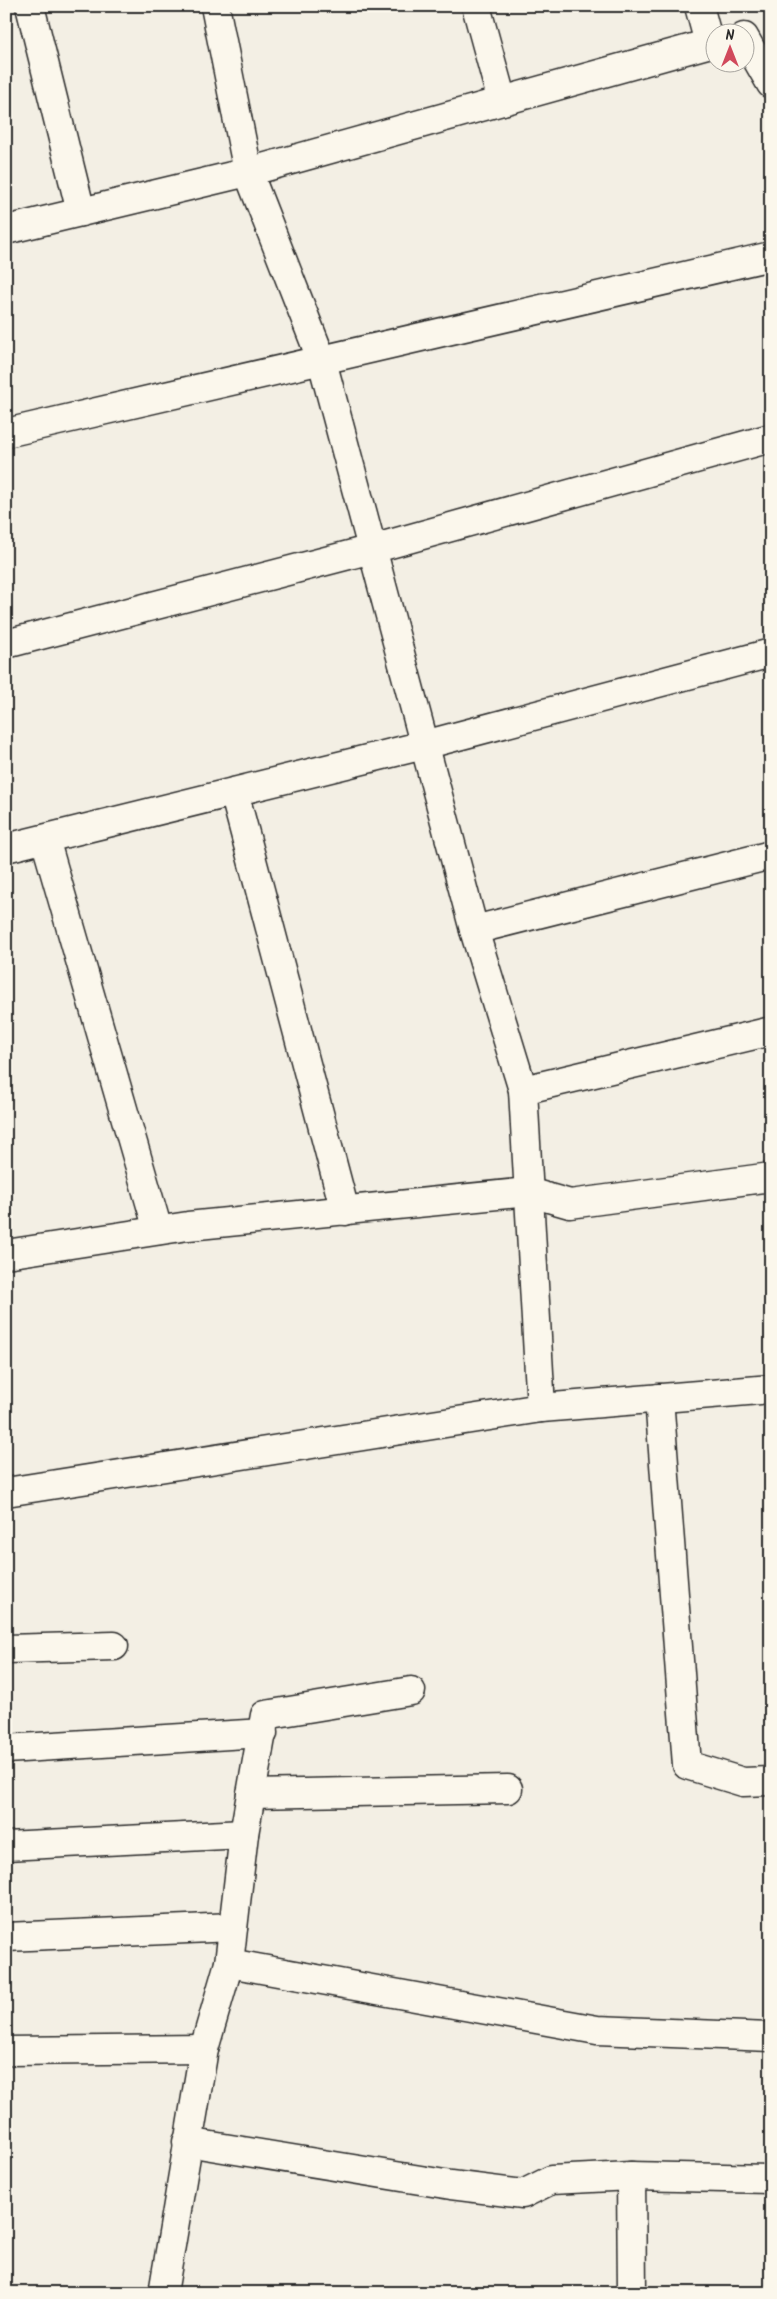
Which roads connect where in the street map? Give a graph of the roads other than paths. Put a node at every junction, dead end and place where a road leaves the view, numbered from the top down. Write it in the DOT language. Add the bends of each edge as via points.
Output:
graph roads {
  1 [pos="30,6"];
  2 [pos="215,6"];
  3 [pos="476,6"];
  4 [pos="699,6"];
  5 [pos="705,22"];
  6 [pos="704,45"];
  7 [pos="754,54"];
  8 [pos="771,84"];
  9 [pos="502,101"];
  10 [pos="248,172"];
  11 [pos="81,212"];
  12 [pos="6,230"];
  13 [pos="771,256"];
  14 [pos="322,361"];
  15 [pos="6,433"];
  16 [pos="771,438"];
  17 [pos="372,549"];
  18 [pos="6,644"];
  19 [pos="771,654"];
  20 [pos="424,745"];
  21 [pos="234,792"];
  22 [pos="45,839"];
  23 [pos="6,848"];
  24 [pos="771,855"];
  25 [pos="474,930"];
  26 [pos="771,1031"];
  27 [pos="522,1090"];
  28 [pos="771,1177"];
  29 [pos="528,1192"];
  30 [pos="345,1211"];
  31 [pos="158,1230"];
  32 [pos="6,1254"];
  33 [pos="771,1389"];
  34 [pos="659,1398"];
  35 [pos="541,1408"];
  36 [pos="6,1492"];
  37 [pos="114,1646"];
  38 [pos="6,1649"];
  39 [pos="411,1691"];
  40 [pos="263,1733"];
  41 [pos="6,1749"];
  42 [pos="771,1781"];
  43 [pos="508,1789"];
  44 [pos="251,1794"];
  45 [pos="244,1834"];
  46 [pos="6,1846"];
  47 [pos="233,1927"];
  48 [pos="6,1937"];
  49 [pos="229,1963"];
  50 [pos="771,2037"];
  51 [pos="204,2049"];
  52 [pos="6,2051"];
  53 [pos="187,2142"];
  54 [pos="631,2176"];
  55 [pos="771,2179"];
  56 [pos="163,2293"];
  57 [pos="632,2293"];
  1 -- 11 [label="street"];
  2 -- 10 [label="street"];
  3 -- 9 [label="street"];
  4 -- 5 [label="street"];
  6 -- 9 [label="street"];
  7 -- 8 [label="street"];
  9 -- 10 [label="street"];
  10 -- 11 [label="street"];
  10 -- 14 [label="street"];
  11 -- 12 [label="street"];
  13 -- 14 [label="street"];
  14 -- 15 [label="street"];
  14 -- 17 [label="street"];
  16 -- 17 [label="street"];
  17 -- 18 [label="street"];
  17 -- 20 [label="street"];
  19 -- 20 [label="street"];
  20 -- 21 [label="street"];
  20 -- 25 [label="street"];
  21 -- 22 [label="street"];
  21 -- 30 [label="street"];
  22 -- 23 [label="street"];
  22 -- 31 [label="street"];
  24 -- 25 [label="street"];
  25 -- 27 [label="street"];
  26 -- 27 [label="street"];
  27 -- 29 [label="street"];
  28 -- 29 [label="street" via="570,1204"];
  29 -- 30 [label="street"];
  29 -- 35 [label="street"];
  30 -- 31 [label="street"];
  31 -- 32 [label="street"];
  33 -- 34 [label="street"];
  34 -- 35 [label="street"];
  34 -- 42 [label="street" via="687,1765 743,1782"];
  35 -- 36 [label="street"];
  37 -- 38 [label="street"];
  39 -- 40 [label="street" via="265,1715"];
  40 -- 41 [label="street"];
  40 -- 44 [label="street"];
  43 -- 44 [label="street"];
  44 -- 45 [label="street"];
  45 -- 46 [label="street"];
  45 -- 47 [label="street"];
  47 -- 48 [label="street"];
  47 -- 49 [label="street"];
  49 -- 50 [label="street" via="597,2030"];
  49 -- 51 [label="street"];
  51 -- 52 [label="street"];
  51 -- 53 [label="street"];
  53 -- 54 [label="street" via="441,2184 523,2194 551,2180"];
  53 -- 56 [label="street"];
  54 -- 55 [label="street"];
  54 -- 57 [label="street"];
}
